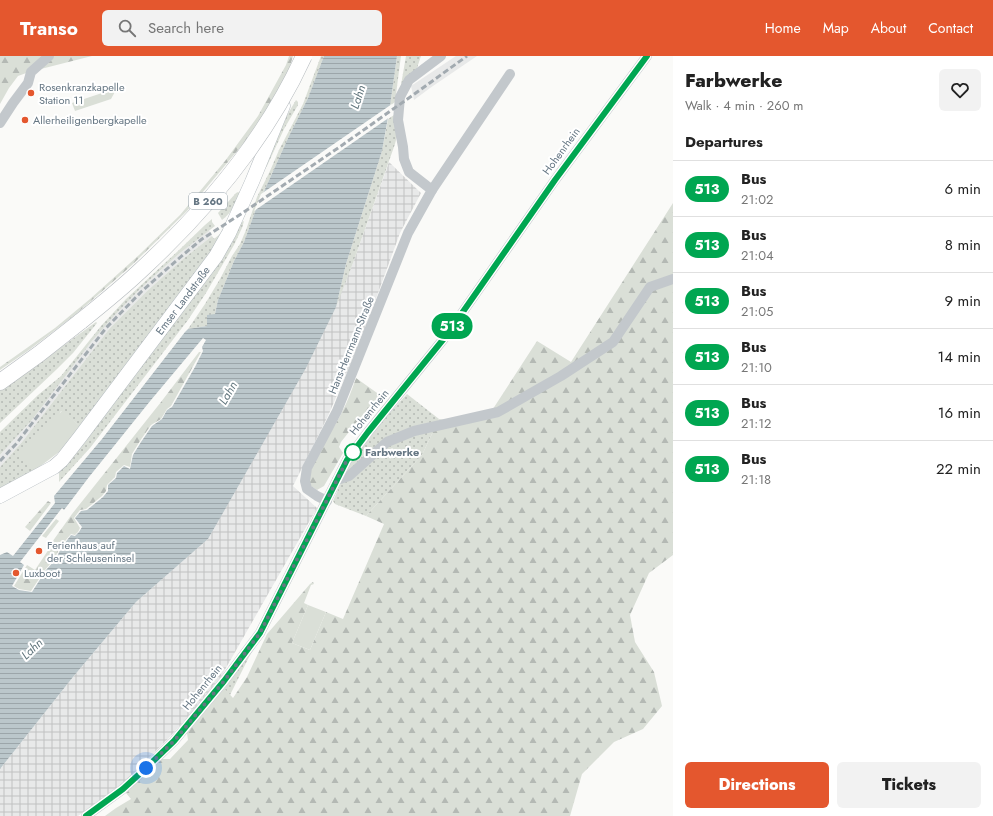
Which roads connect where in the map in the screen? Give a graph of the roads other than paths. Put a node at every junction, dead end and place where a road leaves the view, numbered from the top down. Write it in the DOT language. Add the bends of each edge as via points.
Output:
graph roads {
  1 [pos="49,56"];
  2 [pos="300,56"];
  3 [pos="304,56"];
  4 [pos="441,56"];
  5 [pos="647,56"];
  6 [pos="510,74"];
  7 [pos="0,123"];
  8 [pos="432,190"];
  9 [pos="673,279"];
  10 [pos="0,382"];
  11 [pos="337,480"];
  12 [pos="0,496"];
  13 [pos="326,501"];
  14 [pos="86,816"];
  1 -- 7 [label="street" via="31,73 28,83"];
  2 -- 12 [label="street, Emser Landstraße" via="252,182 230,233 216,256 62,460 54,467"];
  3 -- 10 [label="main road, B 260, bridge" via="274,111 242,159 206,204 141,270 81,321"];
  4 -- 8 [label="street" via="409,80 400,96 398,120 404,159 409,172"];
  5 -- 11 [label="street, Hohenrhein" via="555,180 446,336 347,460"];
  6 -- 8 [label="street, Hans-Herrmann-Straße"];
  8 -- 13 [label="street, Hans-Herrmann-Straße" via="408,233 337,411 307,468 307,489"];
  9 -- 11 [label="street" via="650,287 613,342 561,376 498,412 414,431 387,442 349,476"];
  11 -- 13 [label="street, Hohenrhein"];
  13 -- 14 [label="street, Hohenrhein" via="260,633 174,741 123,789"];
}
